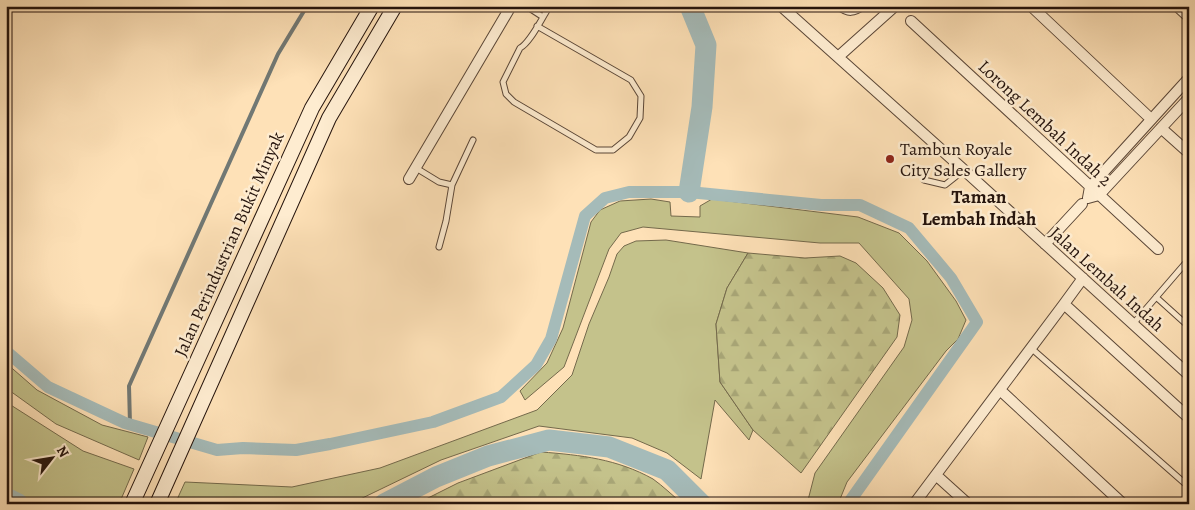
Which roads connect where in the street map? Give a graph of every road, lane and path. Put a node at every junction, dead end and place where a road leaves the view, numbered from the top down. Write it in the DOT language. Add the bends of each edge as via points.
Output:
graph roads {
  1 [pos="372,6"];
  2 [pos="395,6"];
  3 [pos="511,6"];
  4 [pos="526,6"];
  5 [pos="550,6"];
  6 [pos="781,6"];
  7 [pos="838,6"];
  8 [pos="865,6"];
  9 [pos="895,6"];
  10 [pos="1031,6"];
  11 [pos="1177,6"];
  12 [pos="543,17"];
  13 [pos="1189,17"];
  14 [pos="911,21"];
  15 [pos="537,26"];
  16 [pos="838,57"];
  17 [pos="1189,78"];
  18 [pos="1189,98"];
  19 [pos="1151,119"];
  20 [pos="1161,128"];
  21 [pos="473,140"];
  22 [pos="1189,153"];
  23 [pos="416,168"];
  24 [pos="964,170"];
  25 [pos="409,179"];
  26 [pos="924,180"];
  27 [pos="452,185"];
  28 [pos="1090,187"];
  29 [pos="1099,195"];
  30 [pos="1082,204"];
  31 [pos="1045,244"];
  32 [pos="439,247"];
  33 [pos="1158,249"];
  34 [pos="1189,259"];
  35 [pos="1082,278"];
  36 [pos="1156,297"];
  37 [pos="1064,304"];
  38 [pos="1189,322"];
  39 [pos="1133,324"];
  40 [pos="1029,352"];
  41 [pos="1189,375"];
  42 [pos="1000,390"];
  43 [pos="1189,418"];
  44 [pos="937,476"];
  45 [pos="1189,487"];
  46 [pos="132,504"];
  47 [pos="157,504"];
  48 [pos="914,504"];
  49 [pos="968,504"];
  50 [pos="1123,504"];
  1 -- 46 [label="main road, Jalan Perindustrian Bukit Minyak" via="312,108"];
  2 -- 47 [label="main road" via="329,118"];
  3 -- 23 [label="street"];
  4 -- 12 [label="lane"];
  5 -- 12 [label="lane"];
  6 -- 16 [label="street, Jalan Lembah Indah"];
  7 -- 8 [label="lane" via="847,13 856,13"];
  9 -- 16 [label="street"];
  10 -- 19 [label="street"];
  11 -- 13 [label="street"];
  12 -- 15 [label="lane"];
  14 -- 28 [label="street, Lorong Lembah Indah 2"];
  15 -- 15 [label="lane" via="631,80 641,96 640,118 629,137 613,150 596,150 514,102 506,94 503,82 520,48"];
  16 -- 24 [label="street, Jalan Lembah Indah"];
  17 -- 19 [label="street"];
  18 -- 20 [label="street"];
  19 -- 28 [label="street"];
  20 -- 22 [label="street"];
  20 -- 29 [label="street"];
  21 -- 27 [label="lane"];
  23 -- 25 [label="street"];
  23 -- 27 [label="lane"];
  24 -- 26 [label="lane" via="945,185"];
  24 -- 31 [label="street, Jalan Lembah Indah"];
  27 -- 32 [label="lane"];
  28 -- 29 [label="street, Lorong Lembah Indah 2"];
  29 -- 33 [label="street, Lorong Lembah Indah 2"];
  30 -- 31 [label="street"];
  31 -- 35 [label="street, Jalan Lembah Indah"];
  34 -- 36 [label="lane"];
  35 -- 37 [label="street"];
  35 -- 39 [label="street, Jalan Lembah Indah"];
  36 -- 38 [label="lane" via="1187,324"];
  36 -- 39 [label="lane"];
  37 -- 40 [label="street"];
  37 -- 43 [label="street"];
  39 -- 41 [label="street, Jalan Lembah Indah"];
  40 -- 42 [label="street"];
  40 -- 45 [label="lane"];
  42 -- 44 [label="street"];
  42 -- 50 [label="street"];
  44 -- 48 [label="street"];
  44 -- 49 [label="street"];
}
